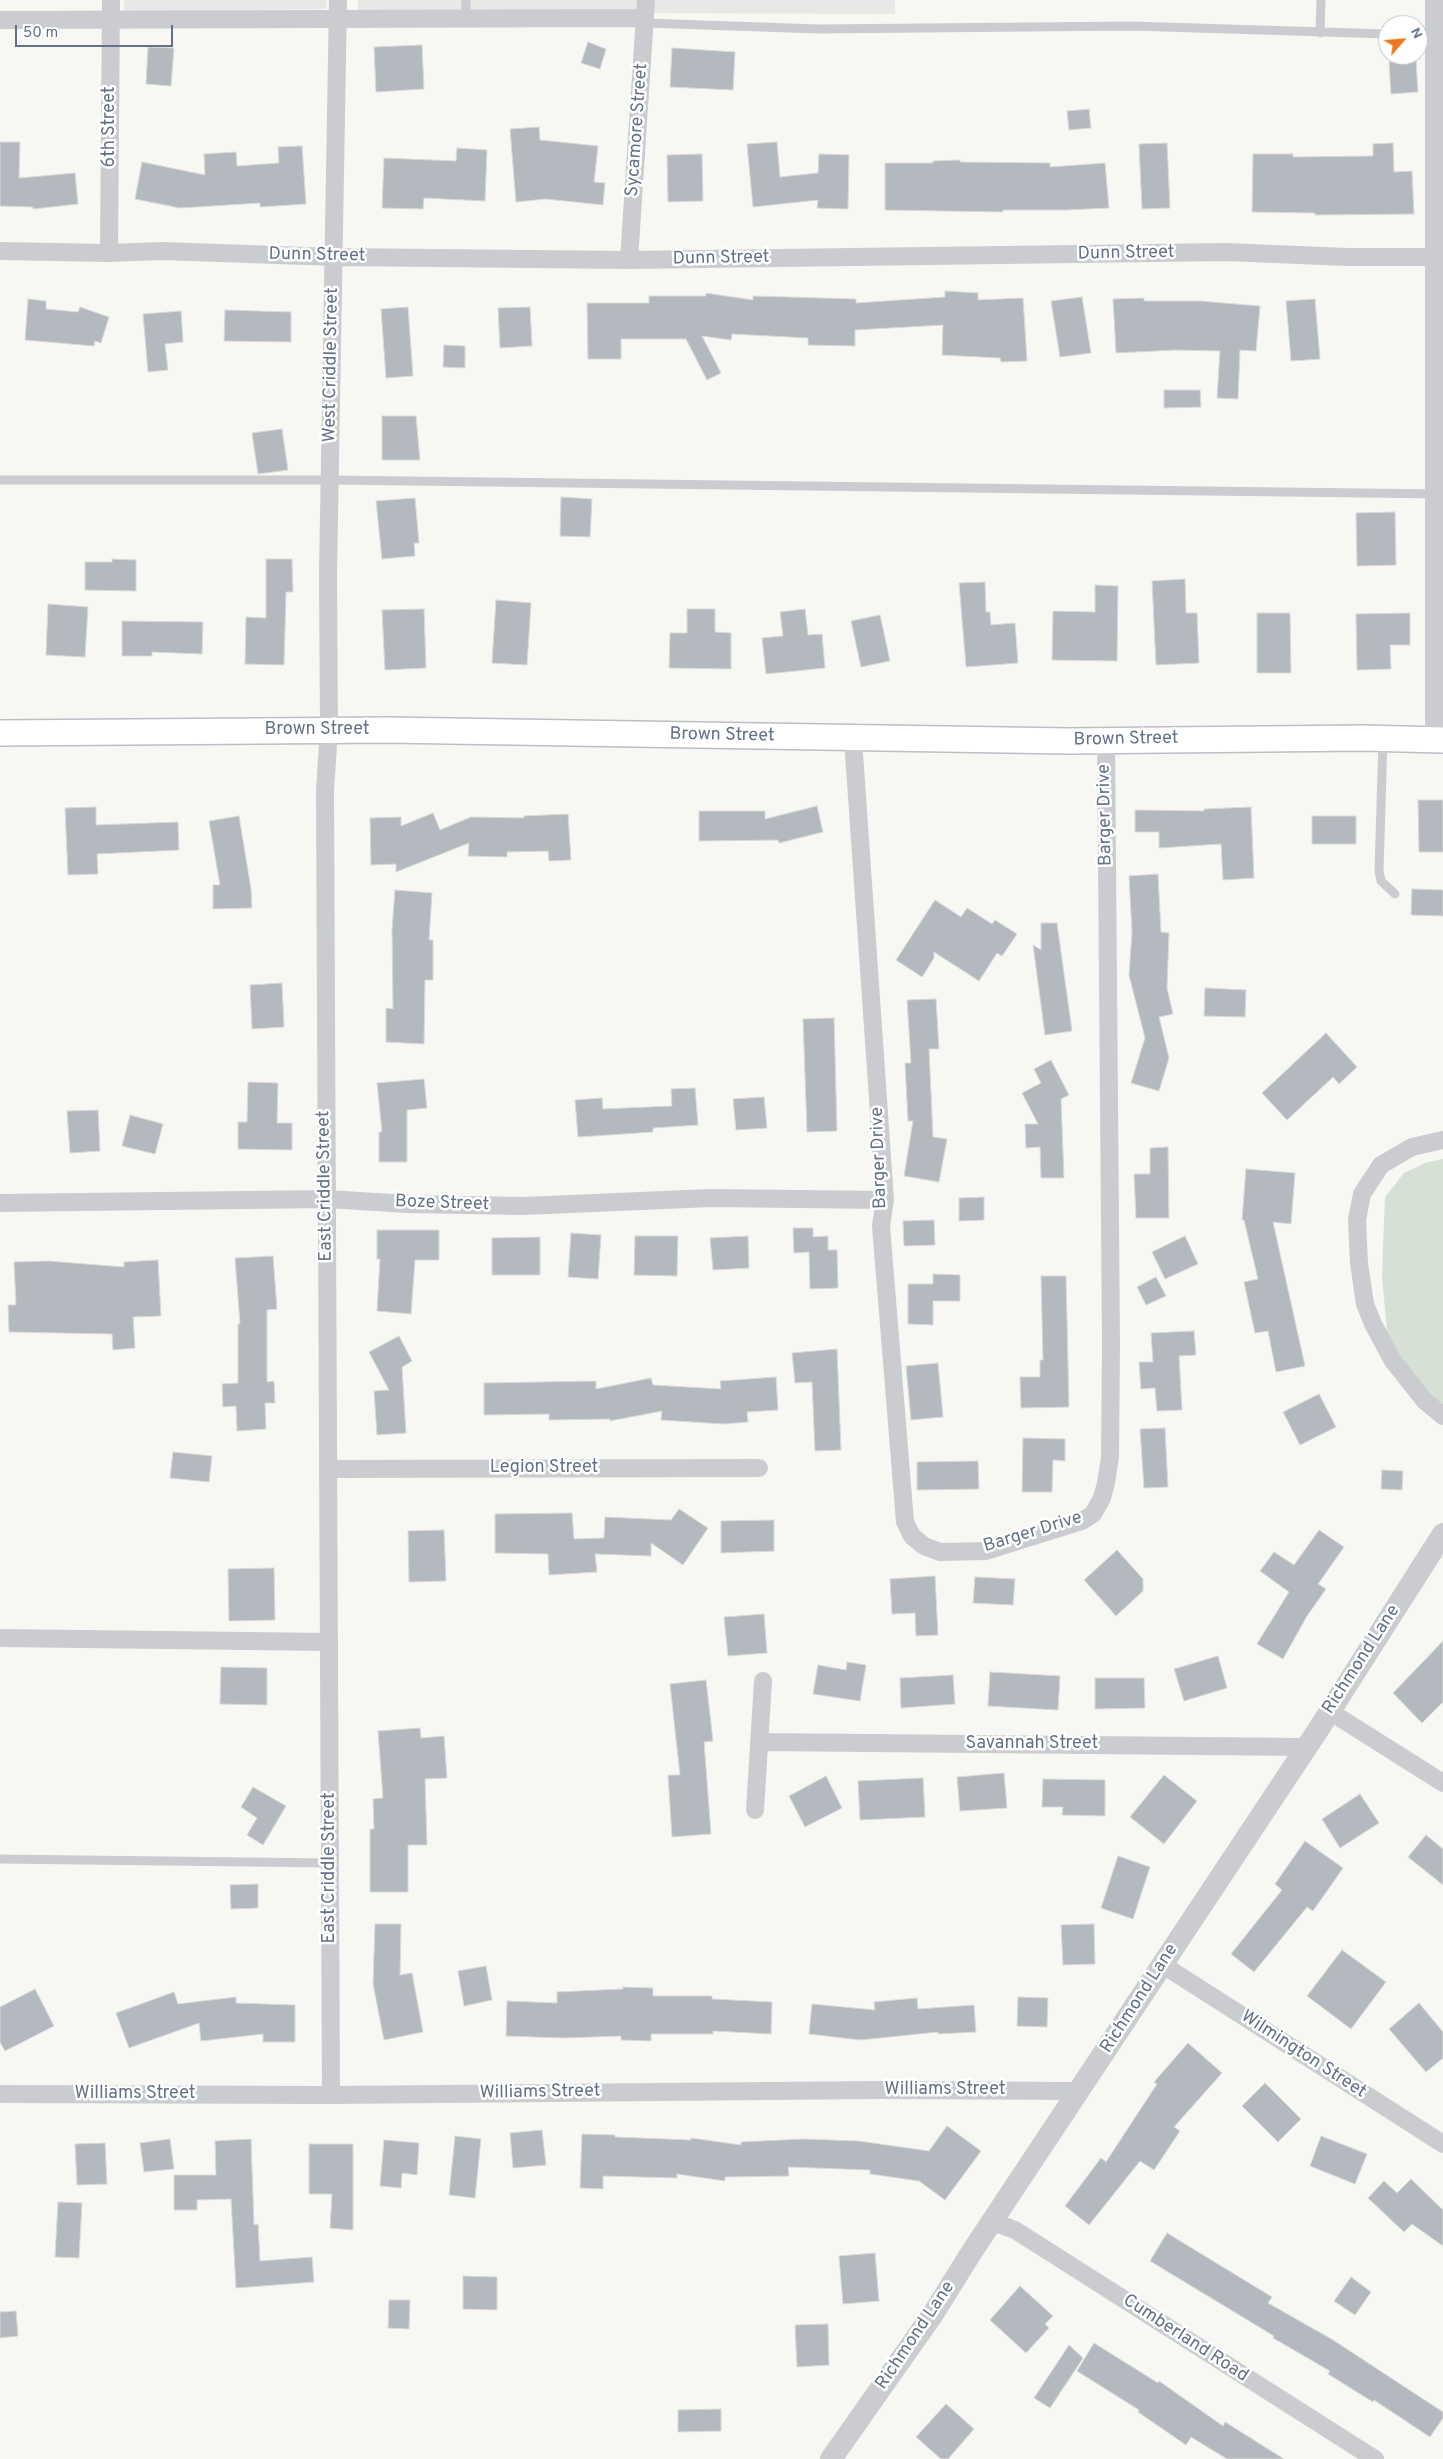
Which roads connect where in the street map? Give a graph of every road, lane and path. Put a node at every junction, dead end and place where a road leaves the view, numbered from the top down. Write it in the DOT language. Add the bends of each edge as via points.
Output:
graph roads {
  1 [pos="111,0"];
  2 [pos="338,0"];
  3 [pos="466,0"];
  4 [pos="646,0"];
  5 [pos="1321,0"];
  6 [pos="1434,0"];
  7 [pos="466,18"];
  8 [pos="110,19"];
  9 [pos="338,19"];
  10 [pos="0,20"];
  11 [pos="645,20"];
  12 [pos="1320,33"];
  13 [pos="1378,34"];
  14 [pos="1432,35"];
  15 [pos="0,251"];
  16 [pos="110,253"];
  17 [pos="334,257"];
  18 [pos="1439,257"];
  19 [pos="629,260"];
  20 [pos="0,480"];
  21 [pos="330,480"];
  22 [pos="1439,494"];
  23 [pos="329,730"];
  24 [pos="0,733"];
  25 [pos="853,739"];
  26 [pos="1383,739"];
  27 [pos="1106,740"];
  28 [pos="1439,740"];
  29 [pos="1395,894"];
  30 [pos="1443,1140"];
  31 [pos="327,1199"];
  32 [pos="885,1200"];
  33 [pos="0,1203"];
  34 [pos="1443,1416"];
  35 [pos="759,1468"];
  36 [pos="329,1469"];
  37 [pos="1443,1534"];
  38 [pos="0,1638"];
  39 [pos="329,1642"];
  40 [pos="763,1681"];
  41 [pos="1329,1711"];
  42 [pos="759,1742"];
  43 [pos="1306,1746"];
  44 [pos="1443,1783"];
  45 [pos="755,1810"];
  46 [pos="0,1859"];
  47 [pos="330,1863"];
  48 [pos="1162,1965"];
  49 [pos="1079,2091"];
  50 [pos="0,2094"];
  51 [pos="331,2095"];
  52 [pos="1443,2144"];
  53 [pos="993,2222"];
  54 [pos="831,2459"];
  55 [pos="1375,2459"];
  1 -- 8 [label="street, 6th Street"];
  2 -- 9 [label="street, West Criddle Street"];
  3 -- 7 [label="lane"];
  4 -- 11 [label="street, Sycamore Street"];
  5 -- 12 [label="lane"];
  6 -- 14 [label="street"];
  7 -- 9 [label="street"];
  7 -- 11 [label="street"];
  8 -- 9 [label="street"];
  8 -- 10 [label="street"];
  8 -- 16 [label="street, 6th Street"];
  9 -- 17 [label="street, West Criddle Street"];
  11 -- 12 [label="lane" via="819,29 1132,26"];
  11 -- 19 [label="street, Sycamore Street"];
  12 -- 13 [label="lane"];
  14 -- 18 [label="street"];
  15 -- 16 [label="street, Dunn Street"];
  16 -- 17 [label="street, Dunn Street" via="162,251"];
  17 -- 19 [label="street, Dunn Street"];
  17 -- 21 [label="street, West Criddle Street"];
  18 -- 19 [label="street, Dunn Street" via="1348,258 1226,252"];
  18 -- 22 [label="street"];
  20 -- 21 [label="lane"];
  21 -- 22 [label="lane"];
  21 -- 23 [label="street, West Criddle Street"];
  22 -- 28 [label="street"];
  23 -- 24 [label="main road, Brown Street"];
  23 -- 25 [label="main road, Brown Street"];
  23 -- 31 [label="street, East Criddle Street" via="325,790"];
  25 -- 27 [label="main road, Brown Street"];
  25 -- 32 [label="street, Barger Drive"];
  26 -- 27 [label="main road, Brown Street"];
  26 -- 28 [label="main road, Brown Street"];
  26 -- 29 [label="lane" via="1378,871 1381,881"];
  27 -- 32 [label="street, Barger Drive" via="1110,1457 1102,1498 1092,1514 986,1551 940,1552 924,1546 912,1536 905,1522 894,1398 881,1226"];
  30 -- 34 [label="street" via="1412,1147 1381,1165 1362,1194 1357,1220 1365,1304 1373,1324 1393,1361 1424,1400"];
  31 -- 32 [label="street, Boze Street" via="523,1206 711,1198"];
  31 -- 33 [label="street, Boze Street"];
  31 -- 36 [label="street, East Criddle Street"];
  35 -- 36 [label="street, Legion Street"];
  36 -- 39 [label="street, East Criddle Street"];
  37 -- 41 [label="street, Richmond Lane"];
  38 -- 39 [label="street"];
  39 -- 47 [label="street, East Criddle Street"];
  40 -- 42 [label="street"];
  41 -- 43 [label="street, Richmond Lane"];
  41 -- 44 [label="street"];
  42 -- 43 [label="street, Savannah Street"];
  42 -- 45 [label="street"];
  43 -- 48 [label="street, Richmond Lane"];
  46 -- 47 [label="lane"];
  47 -- 51 [label="street, East Criddle Street"];
  48 -- 49 [label="street, Richmond Lane"];
  48 -- 52 [label="street, Wilmington Street"];
  49 -- 51 [label="street, Williams Street"];
  49 -- 53 [label="street, Richmond Lane"];
  50 -- 51 [label="street, Williams Street"];
  53 -- 54 [label="street, Richmond Lane" via="934,2314"];
  53 -- 55 [label="street, Cumberland Road" via="1015,2230"];
}
